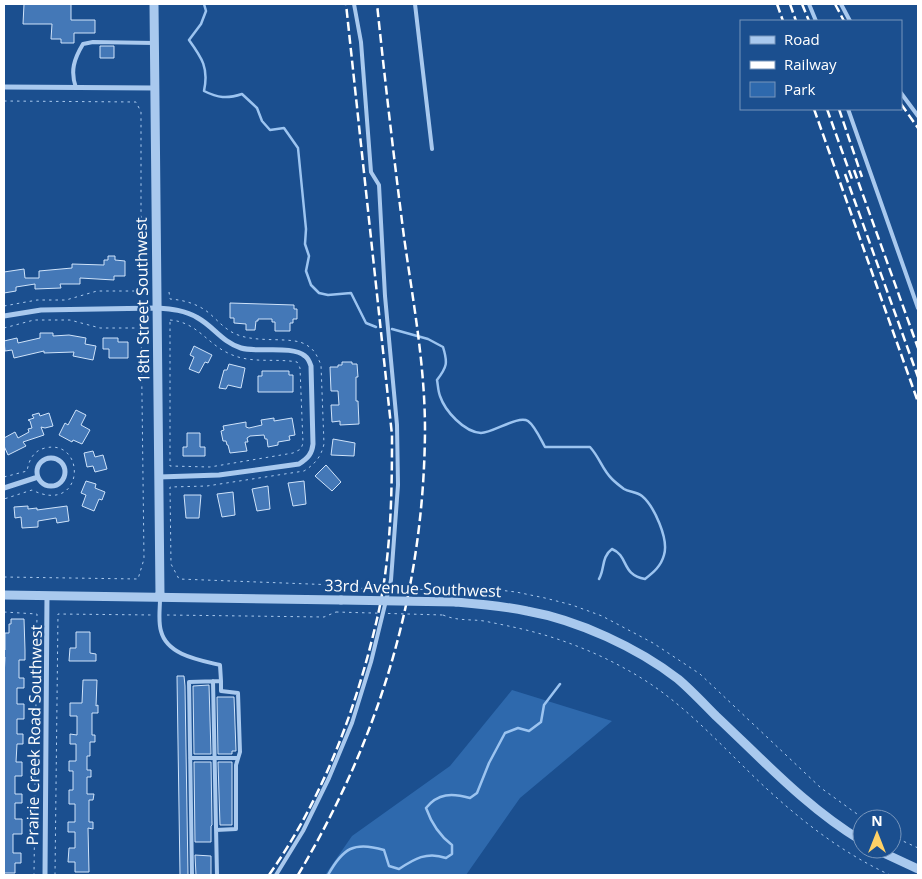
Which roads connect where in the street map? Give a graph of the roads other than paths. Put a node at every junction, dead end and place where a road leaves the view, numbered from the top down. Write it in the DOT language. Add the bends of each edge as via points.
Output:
graph roads {
  1 [pos="154,4"];
  2 [pos="354,4"];
  3 [pos="416,4"];
  4 [pos="809,4"];
  5 [pos="841,4"];
  6 [pos="816,20"];
  7 [pos="849,20"];
  8 [pos="154,43"];
  9 [pos="4,87"];
  10 [pos="76,88"];
  11 [pos="154,88"];
  12 [pos="902,95"];
  13 [pos="848,110"];
  14 [pos="918,116"];
  15 [pos="432,149"];
  16 [pos="157,308"];
  17 [pos="918,308"];
  18 [pos="4,316"];
  19 [pos="159,476"];
  20 [pos="38,477"];
  21 [pos="4,488"];
  22 [pos="4,595"];
  23 [pos="47,596"];
  24 [pos="160,596"];
  25 [pos="214,681"];
  26 [pos="221,681"];
  27 [pos="190,758"];
  28 [pos="215,758"];
  29 [pos="238,758"];
  30 [pos="216,830"];
  31 [pos="852,835"];
  32 [pos="896,859"];
  33 [pos="918,869"];
  34 [pos="45,875"];
  35 [pos="192,875"];
  36 [pos="217,875"];
  37 [pos="276,875"];
  1 -- 8 [label="street, 18th Street Southwest"];
  2 -- 37 [label="lane" via="361,42 371,172 379,185 397,425 398,485 391,580 352,723 304,831"];
  3 -- 15 [label="lane"];
  4 -- 6 [label="lane"];
  5 -- 7 [label="lane"];
  8 -- 10 [label="lane" via="83,44 72,72"];
  8 -- 11 [label="street, 18th Street Southwest"];
  9 -- 10 [label="street"];
  10 -- 11 [label="street"];
  11 -- 16 [label="street, 18th Street Southwest"];
  12 -- 14 [label="lane"];
  13 -- 17 [label="lane"];
  16 -- 18 [label="street" via="41,310"];
  16 -- 19 [label="street, 18th Street Southwest"];
  16 -- 19 [label="street" via="184,312 198,318 227,342 243,349 297,352 306,356 311,366 313,444 307,459 299,464 219,475"];
  19 -- 24 [label="street, 18th Street Southwest"];
  20 -- 20 [label="street" via="48,486 57,485 63,478 64,469 55,460 47,459 38,468"];
  20 -- 21 [label="street"];
  22 -- 23 [label="street, 33rd Avenue Southwest"];
  23 -- 24 [label="street, 33rd Avenue Southwest"];
  23 -- 34 [label="street, Prairie Creek Road Southwest"];
  24 -- 26 [label="lane" via="160,630 166,643 187,656 220,665"];
  24 -- 31 [label="street, 33rd Avenue Southwest, bridge" via="456,602 501,606 547,616 606,636 679,680 814,809"];
  25 -- 26 [label="lane"];
  25 -- 27 [label="lane" via="189,682"];
  25 -- 28 [label="lane"];
  26 -- 29 [label="lane" via="221,691 238,693"];
  27 -- 28 [label="lane"];
  27 -- 35 [label="lane"];
  28 -- 29 [label="lane"];
  28 -- 30 [label="lane"];
  29 -- 30 [label="lane" via="236,829"];
  30 -- 36 [label="lane"];
  32 -- 33 [label="street"];
}
